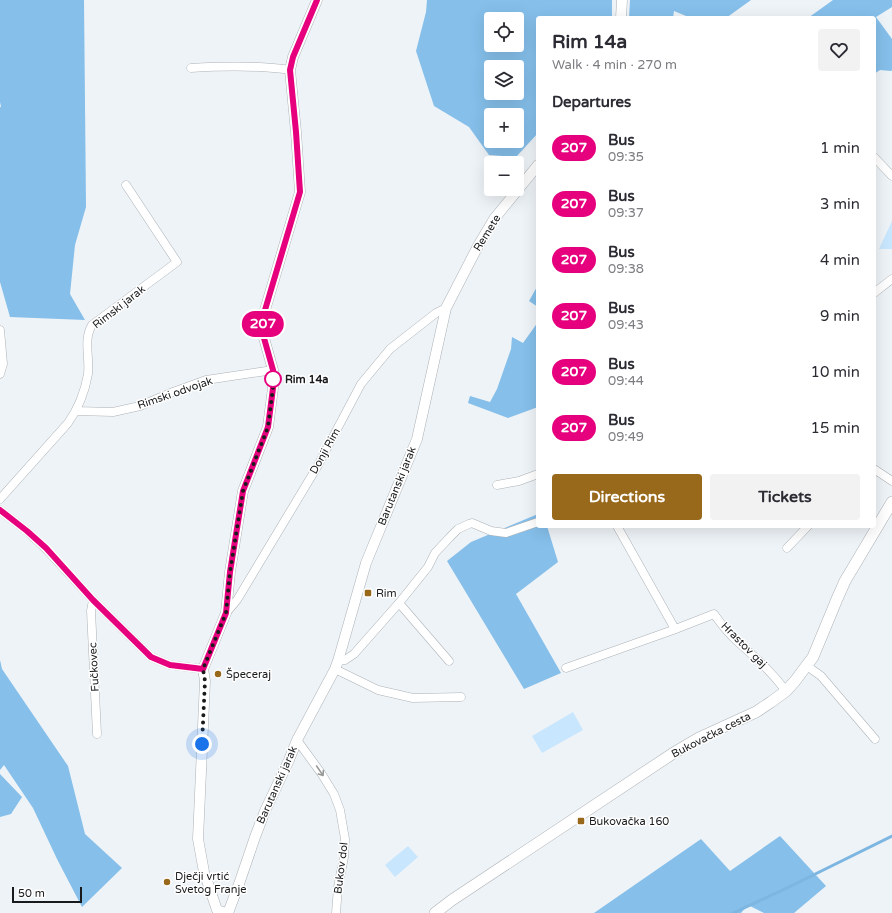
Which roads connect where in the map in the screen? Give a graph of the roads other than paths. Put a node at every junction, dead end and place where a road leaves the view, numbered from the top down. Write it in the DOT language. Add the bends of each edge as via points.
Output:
graph roads {
  1 [pos="317,0"];
  2 [pos="622,0"];
  3 [pos="621,16"];
  4 [pos="191,68"];
  5 [pos="290,70"];
  6 [pos="876,159"];
  7 [pos="536,167"];
  8 [pos="892,176"];
  9 [pos="126,185"];
  10 [pos="892,278"];
  11 [pos="876,291"];
  12 [pos="446,308"];
  13 [pos="0,330"];
  14 [pos="273,370"];
  15 [pos="0,374"];
  16 [pos="76,411"];
  17 [pos="876,470"];
  18 [pos="536,475"];
  19 [pos="892,481"];
  20 [pos="497,485"];
  21 [pos="0,499"];
  22 [pos="892,502"];
  23 [pos="0,510"];
  24 [pos="536,523"];
  25 [pos="619,528"];
  26 [pos="806,528"];
  27 [pos="787,548"];
  28 [pos="93,600"];
  29 [pos="399,603"];
  30 [pos="226,613"];
  31 [pos="675,629"];
  32 [pos="449,661"];
  33 [pos="336,665"];
  34 [pos="807,666"];
  35 [pos="566,668"];
  36 [pos="203,669"];
  37 [pos="786,691"];
  38 [pos="461,697"];
  39 [pos="97,734"];
  40 [pos="875,739"];
  41 [pos="297,740"];
  42 [pos="227,913"];
  43 [pos="336,913"];
  44 [pos="435,913"];
  1 -- 5 [label="street"];
  2 -- 3 [label="street"];
  4 -- 5 [label="street" via="234,66"];
  5 -- 14 [label="street" via="300,192 265,310 262,331"];
  6 -- 8 [label="street"];
  7 -- 12 [label="street, Remete" via="494,219"];
  9 -- 16 [label="street, Rimski jarak" via="177,262 92,325 88,332 88,374"];
  10 -- 11 [label="street"];
  12 -- 30 [label="street, Donji Rim" via="390,349 361,384 313,474 237,600"];
  12 -- 33 [label="street, Barutanski jarak" via="417,439 366,564"];
  13 -- 15 [label="street"];
  14 -- 16 [label="street, Rimski odvojak" via="206,380 140,406 113,412"];
  14 -- 30 [label="street" via="268,427 243,491"];
  16 -- 21 [label="street, Rimski jarak"];
  17 -- 19 [label="street"];
  18 -- 20 [label="street"];
  22 -- 34 [label="main road, Bukovačka cesta" via="845,582"];
  23 -- 28 [label="street" via="46,548"];
  24 -- 29 [label="street" via="506,533 491,531 472,523 458,529 435,553 428,567"];
  25 -- 31 [label="street"];
  26 -- 27 [label="street"];
  28 -- 36 [label="street" via="151,657 170,665"];
  28 -- 39 [label="street, Fučkovec" via="91,611"];
  29 -- 32 [label="street"];
  29 -- 33 [label="street" via="354,654"];
  30 -- 36 [label="street"];
  31 -- 35 [label="street, Hrastov gaj"];
  31 -- 37 [label="street, Hrastov gaj" via="714,614"];
  33 -- 38 [label="street" via="378,690 413,698"];
  33 -- 41 [label="street, Barutanski jarak"];
  34 -- 37 [label="main road, Bukovačka cesta"];
  34 -- 40 [label="street" via="821,676"];
  36 -- 42 [label="street" via="205,681 198,839 204,872 217,910"];
  37 -- 44 [label="main road, Bukovačka cesta" via="756,712 699,738 666,758"];
  41 -- 42 [label="street, Barutanski jarak" via="262,817"];
  41 -- 43 [label="street, Bukov dol, one-way" via="334,794 340,810 345,839"];
}
